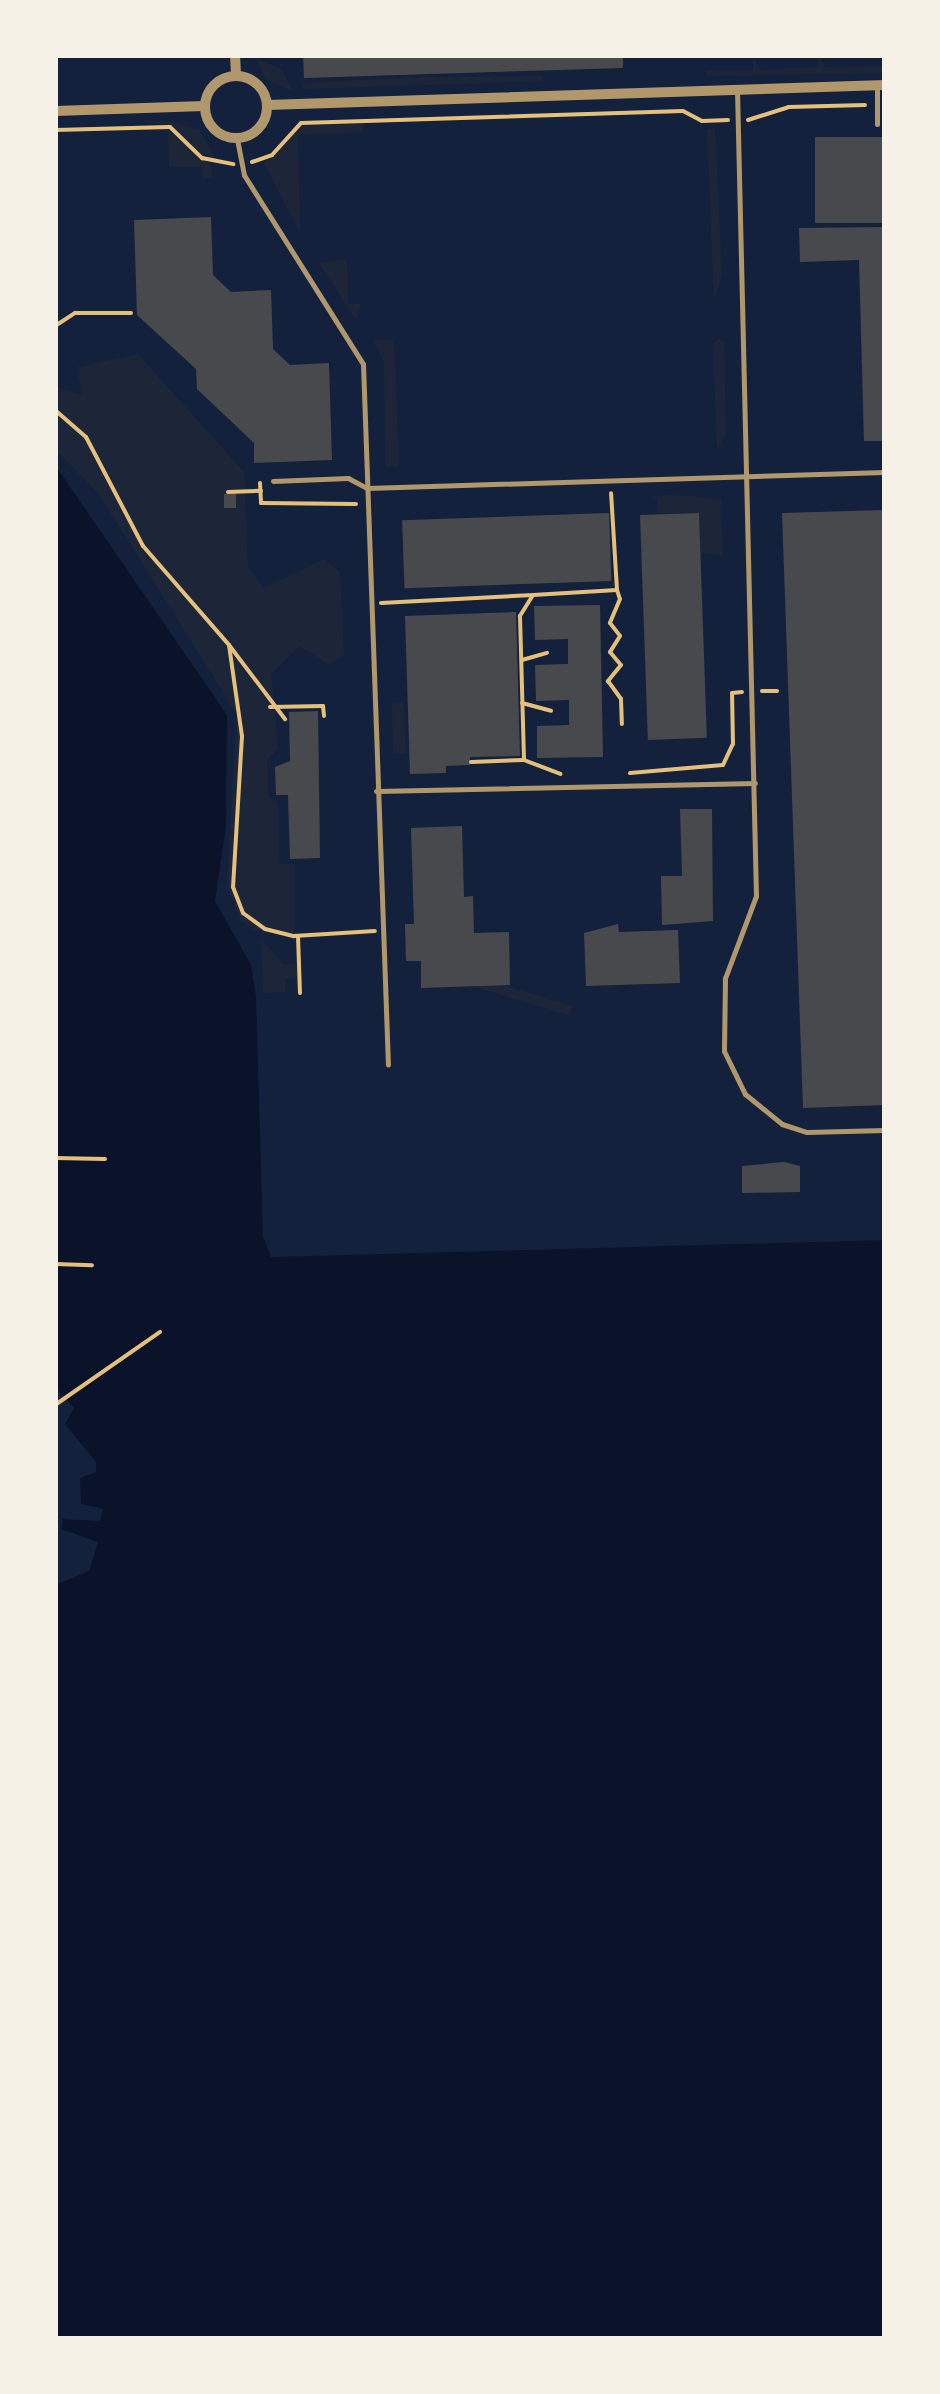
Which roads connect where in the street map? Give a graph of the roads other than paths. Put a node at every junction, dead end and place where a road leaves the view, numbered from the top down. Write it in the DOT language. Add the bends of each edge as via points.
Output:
graph roads {
  1 [pos="235,55"];
  2 [pos="236,76"];
  3 [pos="881,86"];
  4 [pos="737,90"];
  5 [pos="267,105"];
  6 [pos="204,106"];
  7 [pos="55,111"];
  8 [pos="878,124"];
  9 [pos="237,139"];
  10 [pos="885,472"];
  11 [pos="748,476"];
  12 [pos="272,481"];
  13 [pos="367,488"];
  14 [pos="755,784"];
  15 [pos="376,791"];
  16 [pos="388,1065"];
  17 [pos="885,1130"];
  1 -- 2 [label="street"];
  2 -- 5 [label="street" via="257,84"];
  2 -- 6 [label="street" via="214,84"];
  3 -- 4 [label="street"];
  3 -- 8 [label="lane"];
  4 -- 5 [label="street"];
  4 -- 11 [label="lane"];
  5 -- 9 [label="street" via="261,125"];
  6 -- 7 [label="street"];
  6 -- 9 [label="street" via="216,132"];
  9 -- 13 [label="lane" via="240,164 363,364"];
  10 -- 11 [label="lane"];
  11 -- 13 [label="lane"];
  11 -- 14 [label="lane"];
  12 -- 13 [label="lane" via="348,478"];
  13 -- 15 [label="lane"];
  14 -- 15 [label="lane"];
  14 -- 17 [label="lane" via="756,896 723,992 728,1062 745,1094 782,1124 807,1132"];
  15 -- 16 [label="lane"];
}
